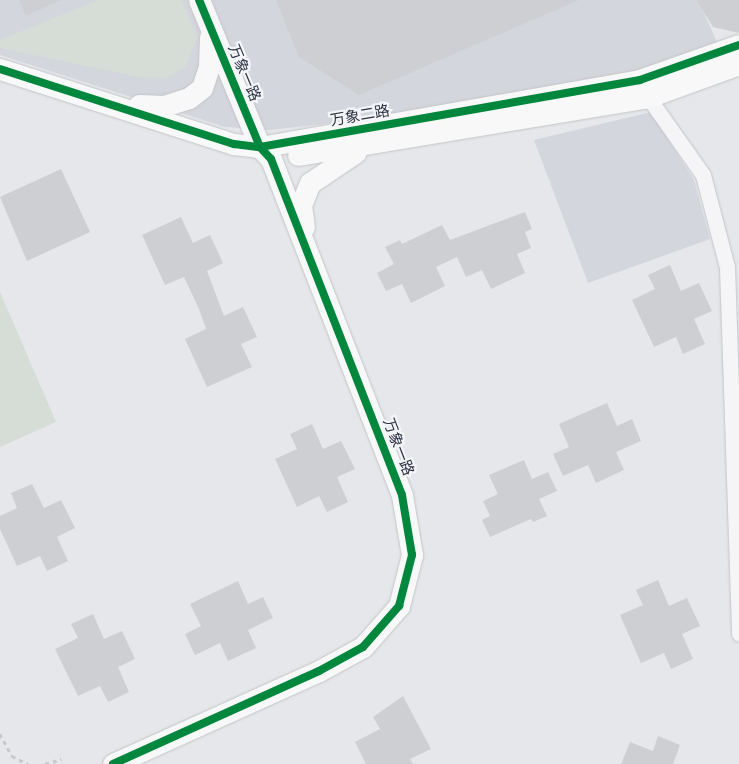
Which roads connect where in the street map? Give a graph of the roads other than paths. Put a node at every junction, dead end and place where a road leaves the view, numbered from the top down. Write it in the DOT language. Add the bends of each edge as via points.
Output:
graph roads {
  1 [pos="206,5"];
  2 [pos="735,53"];
  3 [pos="0,69"];
  4 [pos="648,97"];
  5 [pos="115,103"];
  6 [pos="369,146"];
  7 [pos="268,150"];
  8 [pos="308,252"];
  9 [pos="739,634"];
  10 [pos="113,764"];
  1 -- 5 [label="street" via="212,46 202,88 189,98 164,106"];
  1 -- 7 [label="street, 万象一路"];
  2 -- 4 [label="street, 万象二路"];
  2 -- 7 [label="street, 万象二路" via="640,80"];
  3 -- 5 [label="street, 万象二路"];
  4 -- 6 [label="street, 万象二路"];
  4 -- 9 [label="street" via="704,175 726,268"];
  5 -- 7 [label="street, 万象二路" via="234,144"];
  6 -- 7 [label="street, 万象二路"];
  6 -- 8 [label="street" via="332,165 310,183 301,205"];
  7 -- 8 [label="street, 万象一路"];
  8 -- 10 [label="street, 万象一路" via="402,495 412,555 399,606 363,647 319,671"];
}
